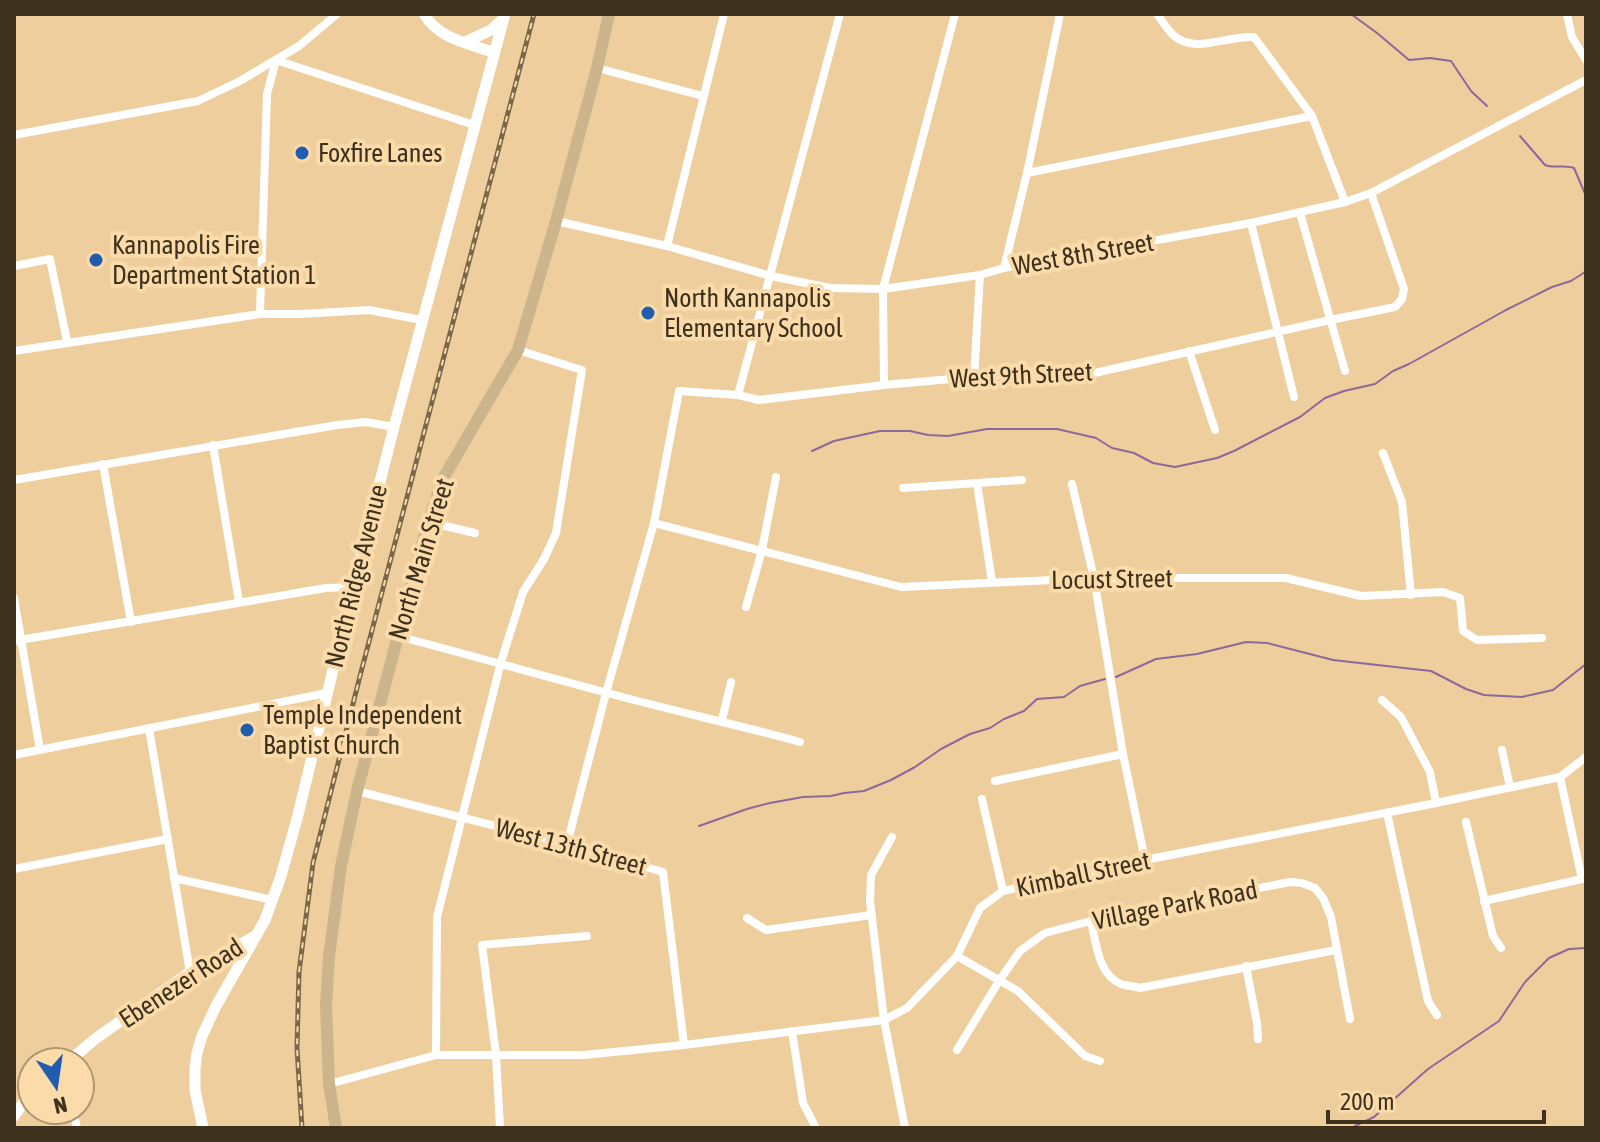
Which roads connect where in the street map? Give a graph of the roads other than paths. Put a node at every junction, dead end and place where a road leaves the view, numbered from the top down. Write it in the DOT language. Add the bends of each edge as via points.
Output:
graph roads {
  1 [pos="337,14"];
  2 [pos="424,14"];
  3 [pos="609,14"];
  4 [pos="724,14"];
  5 [pos="840,14"];
  6 [pos="955,14"];
  7 [pos="1060,14"];
  8 [pos="1157,14"];
  9 [pos="1567,14"];
  10 [pos="504,16"];
  11 [pos="465,42"];
  12 [pos="493,52"];
  13 [pos="276,60"];
  14 [pos="1586,60"];
  15 [pos="597,68"];
  16 [pos="1586,80"];
  17 [pos="703,96"];
  18 [pos="1312,116"];
  19 [pos="474,125"];
  20 [pos="14,135"];
  21 [pos="1027,173"];
  22 [pos="1371,193"];
  23 [pos="1345,202"];
  24 [pos="1300,213"];
  25 [pos="556,221"];
  26 [pos="1251,223"];
  27 [pos="667,246"];
  28 [pos="14,266"];
  29 [pos="1004,268"];
  30 [pos="980,275"];
  31 [pos="771,276"];
  32 [pos="883,289"];
  33 [pos="260,314"];
  34 [pos="422,320"];
  35 [pos="1330,320"];
  36 [pos="1279,331"];
  37 [pos="67,341"];
  38 [pos="518,350"];
  39 [pos="14,351"];
  40 [pos="1189,351"];
  41 [pos="1345,371"];
  42 [pos="974,377"];
  43 [pos="884,385"];
  44 [pos="738,395"];
  45 [pos="1294,397"];
  46 [pos="394,427"];
  47 [pos="1215,430"];
  48 [pos="213,445"];
  49 [pos="1383,453"];
  50 [pos="103,464"];
  51 [pos="776,477"];
  52 [pos="14,480"];
  53 [pos="1022,480"];
  54 [pos="977,483"];
  55 [pos="1072,484"];
  56 [pos="903,488"];
  57 [pos="428,522"];
  58 [pos="654,523"];
  59 [pos="475,533"];
  60 [pos="762,550"];
  61 [pos="1094,578"];
  62 [pos="992,582"];
  63 [pos="353,587"];
  64 [pos="1411,595"];
  65 [pos="14,598"];
  66 [pos="239,602"];
  67 [pos="746,607"];
  68 [pos="131,622"];
  69 [pos="397,636"];
  70 [pos="1542,638"];
  71 [pos="18,641"];
  72 [pos="501,662"];
  73 [pos="731,682"];
  74 [pos="327,693"];
  75 [pos="606,693"];
  76 [pos="1382,700"];
  77 [pos="722,720"];
  78 [pos="149,728"];
  79 [pos="800,742"];
  80 [pos="40,750"];
  81 [pos="1502,750"];
  82 [pos="1123,754"];
  83 [pos="14,755"];
  84 [pos="1586,757"];
  85 [pos="1560,777"];
  86 [pos="995,781"];
  87 [pos="1510,787"];
  88 [pos="357,791"];
  89 [pos="982,799"];
  90 [pos="1436,803"];
  91 [pos="1387,813"];
  92 [pos="462,817"];
  93 [pos="1466,822"];
  94 [pos="892,837"];
  95 [pos="168,839"];
  96 [pos="1586,841"];
  97 [pos="1575,843"];
  98 [pos="567,844"];
  99 [pos="1145,860"];
  100 [pos="14,869"];
  101 [pos="174,878"];
  102 [pos="1003,891"];
  103 [pos="272,900"];
  104 [pos="1484,901"];
  105 [pos="871,915"];
  106 [pos="747,918"];
  107 [pos="1091,921"];
  108 [pos="257,934"];
  109 [pos="587,936"];
  110 [pos="1501,948"];
  111 [pos="1336,950"];
  112 [pos="957,956"];
  113 [pos="1246,966"];
  114 [pos="190,972"];
  115 [pos="999,981"];
  116 [pos="1437,1015"];
  117 [pos="1350,1019"];
  118 [pos="884,1020"];
  119 [pos="792,1031"];
  120 [pos="1258,1039"];
  121 [pos="684,1045"];
  122 [pos="87,1046"];
  123 [pos="957,1050"];
  124 [pos="436,1055"];
  125 [pos="496,1055"];
  126 [pos="1100,1061"];
  127 [pos="329,1084"];
  128 [pos="203,1128"];
  129 [pos="336,1128"];
  130 [pos="500,1128"];
  131 [pos="816,1128"];
  132 [pos="905,1128"];
  1 -- 13 [label="street"];
  2 -- 11 [label="street" via="437,31"];
  3 -- 15 [label="main road, North Main Street"];
  4 -- 17 [label="street"];
  5 -- 31 [label="street"];
  6 -- 32 [label="street"];
  7 -- 21 [label="street"];
  8 -- 18 [label="street" via="1171,34 1193,45 1254,37"];
  9 -- 14 [label="street" via="1572,37"];
  10 -- 11 [label="street" via="491,30"];
  10 -- 12 [label="street, North Ridge Avenue"];
  11 -- 12 [label="street"];
  12 -- 19 [label="street, North Ridge Avenue"];
  13 -- 19 [label="street"];
  13 -- 20 [label="street" via="198,101"];
  13 -- 33 [label="street" via="267,94"];
  15 -- 17 [label="street"];
  15 -- 25 [label="main road, North Main Street"];
  16 -- 22 [label="street, West 8th Street"];
  17 -- 27 [label="street"];
  18 -- 21 [label="street"];
  18 -- 23 [label="street"];
  19 -- 34 [label="street, North Ridge Avenue"];
  21 -- 29 [label="street"];
  22 -- 23 [label="street, West 8th Street"];
  22 -- 35 [label="street, West 9th Street" via="1404,289 1402,299 1395,307"];
  23 -- 24 [label="street, West 8th Street"];
  24 -- 26 [label="street, West 8th Street"];
  24 -- 35 [label="street"];
  25 -- 27 [label="street, West 8th Street"];
  25 -- 38 [label="main road, North Main Street"];
  26 -- 29 [label="street, West 8th Street"];
  26 -- 36 [label="street"];
  27 -- 31 [label="street, West 8th Street"];
  28 -- 37 [label="street" via="50,259"];
  29 -- 30 [label="street, West 8th Street"];
  30 -- 32 [label="street, West 8th Street"];
  30 -- 42 [label="street"];
  31 -- 32 [label="street, West 8th Street" via="830,288"];
  31 -- 44 [label="street"];
  32 -- 43 [label="street"];
  33 -- 34 [label="street" via="369,310"];
  33 -- 37 [label="street"];
  34 -- 46 [label="street, North Ridge Avenue"];
  35 -- 36 [label="street, West 9th Street"];
  35 -- 41 [label="street"];
  36 -- 40 [label="street, West 9th Street"];
  36 -- 45 [label="street"];
  37 -- 39 [label="street"];
  38 -- 57 [label="main road, North Main Street" via="444,477"];
  38 -- 72 [label="street" via="582,370 556,533 523,592"];
  40 -- 42 [label="street, West 9th Street" via="1090,374"];
  40 -- 47 [label="street"];
  42 -- 43 [label="street, West 9th Street"];
  43 -- 44 [label="street, West 9th Street" via="759,400"];
  44 -- 58 [label="street, West 9th Street" via="679,391"];
  46 -- 48 [label="street" via="366,422"];
  46 -- 63 [label="street, North Ridge Avenue"];
  48 -- 50 [label="street"];
  48 -- 66 [label="street"];
  49 -- 64 [label="street" via="1402,502"];
  50 -- 52 [label="street"];
  50 -- 68 [label="street"];
  51 -- 60 [label="street"];
  53 -- 54 [label="street"];
  54 -- 56 [label="street"];
  54 -- 62 [label="street"];
  55 -- 61 [label="street"];
  57 -- 59 [label="street"];
  57 -- 69 [label="main road, North Main Street"];
  58 -- 60 [label="street, Locust Street"];
  58 -- 75 [label="street"];
  60 -- 62 [label="street, Locust Street" via="901,587"];
  60 -- 67 [label="street"];
  61 -- 62 [label="street, Locust Street"];
  61 -- 64 [label="street, Locust Street" via="1286,578 1361,596"];
  61 -- 82 [label="street"];
  63 -- 66 [label="street"];
  63 -- 74 [label="street, North Ridge Avenue"];
  64 -- 70 [label="street, Locust Street" via="1443,592 1460,598 1463,631 1477,640"];
  65 -- 71 [label="street"];
  66 -- 68 [label="street"];
  68 -- 71 [label="street"];
  69 -- 72 [label="street"];
  69 -- 88 [label="main road, North Main Street"];
  71 -- 80 [label="street"];
  72 -- 75 [label="street"];
  72 -- 92 [label="street"];
  73 -- 77 [label="street"];
  74 -- 78 [label="street"];
  74 -- 103 [label="street, North Ridge Avenue"];
  75 -- 77 [label="street"];
  75 -- 98 [label="street"];
  76 -- 90 [label="street" via="1401,717 1430,772"];
  77 -- 79 [label="street"];
  78 -- 80 [label="street"];
  78 -- 95 [label="street"];
  80 -- 83 [label="street"];
  81 -- 87 [label="street"];
  82 -- 86 [label="street"];
  82 -- 99 [label="street"];
  84 -- 85 [label="street"];
  85 -- 87 [label="street, Kimball Street"];
  85 -- 97 [label="street"];
  87 -- 90 [label="street, Kimball Street"];
  88 -- 92 [label="street, West 13th Street"];
  88 -- 127 [label="main road, North Main Street" via="329,957"];
  89 -- 102 [label="street"];
  90 -- 91 [label="street, Kimball Street"];
  91 -- 99 [label="street, Kimball Street"];
  91 -- 116 [label="street" via="1428,1001"];
  92 -- 98 [label="street, West 13th Street"];
  92 -- 124 [label="street" via="437,917"];
  93 -- 104 [label="street"];
  94 -- 105 [label="street" via="871,875"];
  95 -- 100 [label="street"];
  95 -- 101 [label="street"];
  96 -- 97 [label="street"];
  97 -- 104 [label="street" via="1582,879"];
  98 -- 121 [label="street, West 13th Street" via="663,872"];
  99 -- 102 [label="street, Kimball Street"];
  101 -- 103 [label="street"];
  101 -- 114 [label="street"];
  102 -- 112 [label="street, Kimball Street" via="980,908"];
  103 -- 108 [label="street, North Ridge Avenue"];
  104 -- 110 [label="street"];
  105 -- 106 [label="street" via="766,930"];
  105 -- 118 [label="street"];
  107 -- 111 [label="street, Village Park Road" via="1302,883 1323,898"];
  107 -- 113 [label="street" via="1101,964 1119,984 1140,988"];
  107 -- 115 [label="street, Village Park Road" via="1045,933 1020,951"];
  108 -- 114 [label="street, Ebenezer Road"];
  108 -- 128 [label="street, North Ridge Avenue" via="216,1006 197,1053 195,1090"];
  109 -- 125 [label="street" via="482,945"];
  111 -- 113 [label="street"];
  111 -- 117 [label="street, Village Park Road"];
  112 -- 115 [label="street"];
  112 -- 118 [label="street, Kimball Street" via="907,1008"];
  113 -- 120 [label="street"];
  114 -- 122 [label="street, Ebenezer Road"];
  115 -- 123 [label="street, Village Park Road"];
  115 -- 126 [label="street" via="1018,991 1085,1056"];
  118 -- 119 [label="street, Kimball Street"];
  118 -- 132 [label="street"];
  119 -- 121 [label="street, Kimball Street"];
  119 -- 131 [label="street" via="803,1103"];
  121 -- 125 [label="street, Kimball Street" via="584,1055"];
  124 -- 125 [label="street, Kimball Street"];
  124 -- 127 [label="street, Kimball Street"];
  125 -- 130 [label="street"];
  127 -- 129 [label="main road, North Main Street"];
}
